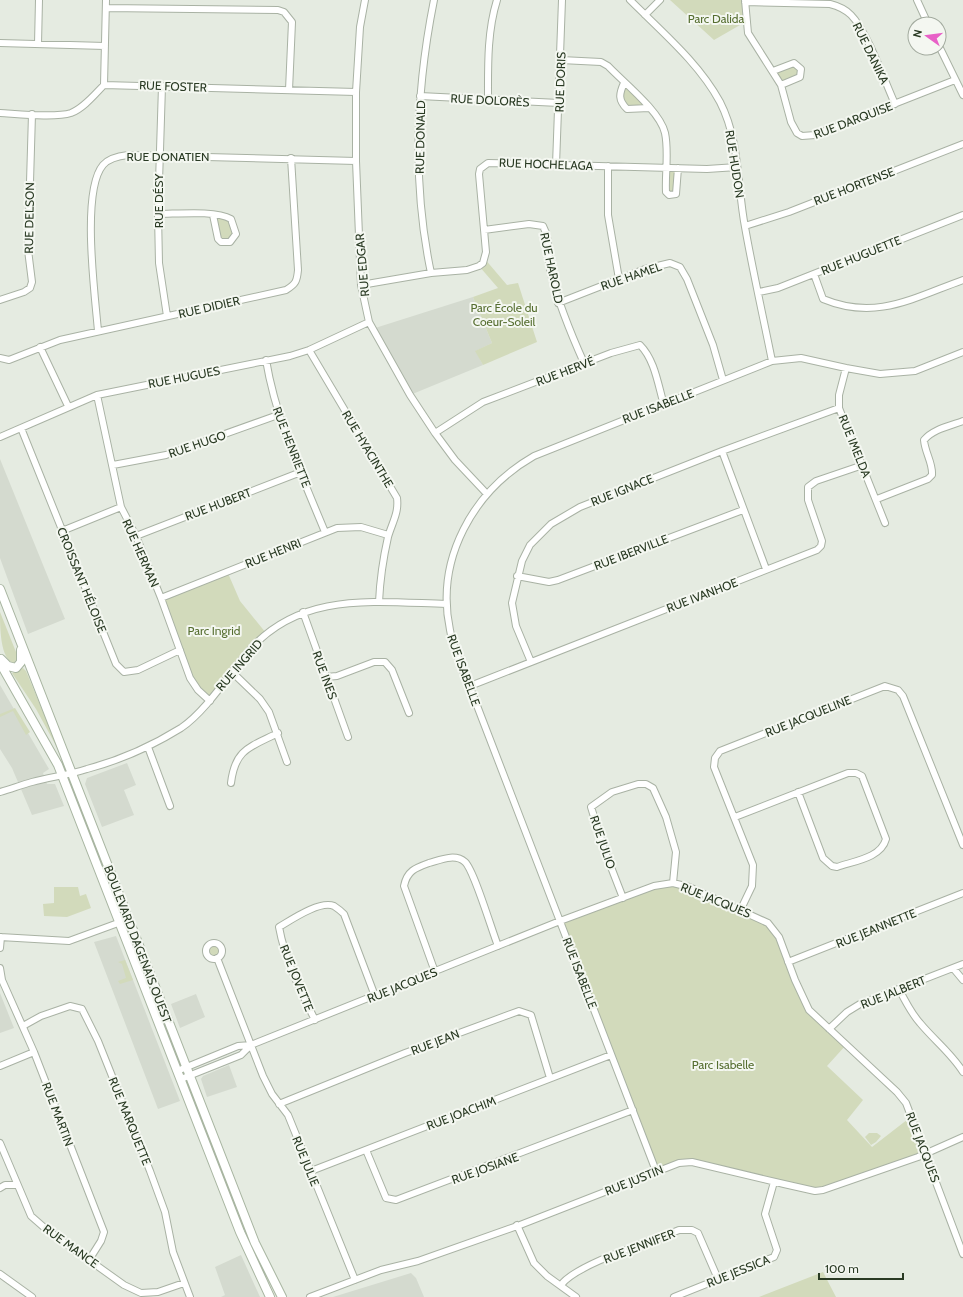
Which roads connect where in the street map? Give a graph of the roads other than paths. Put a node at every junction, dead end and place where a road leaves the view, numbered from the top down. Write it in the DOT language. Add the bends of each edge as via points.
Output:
graph roads {
  1 [pos="39,0"];
  2 [pos="106,0"];
  3 [pos="365,0"];
  4 [pos="434,0"];
  5 [pos="497,0"];
  6 [pos="562,0"];
  7 [pos="630,0"];
  8 [pos="660,0"];
  9 [pos="917,0"];
  10 [pos="745,1"];
  11 [pos="106,8"];
  12 [pos="645,15"];
  13 [pos="924,16"];
  14 [pos="0,43"];
  15 [pos="38,44"];
  16 [pos="106,46"];
  17 [pos="944,56"];
  18 [pos="561,60"];
  19 [pos="773,71"];
  20 [pos="955,80"];
  21 [pos="624,83"];
  22 [pos="104,85"];
  23 [pos="781,85"];
  24 [pos="162,86"];
  25 [pos="289,90"];
  26 [pos="356,92"];
  27 [pos="963,95"];
  28 [pos="420,96"];
  29 [pos="488,100"];
  30 [pos="559,103"];
  31 [pos="895,104"];
  32 [pos="649,108"];
  33 [pos="0,114"];
  34 [pos="32,114"];
  35 [pos="963,144"];
  36 [pos="158,156"];
  37 [pos="291,158"];
  38 [pos="356,161"];
  39 [pos="556,165"];
  40 [pos="608,166"];
  41 [pos="665,168"];
  42 [pos="678,168"];
  43 [pos="737,168"];
  44 [pos="158,214"];
  45 [pos="213,215"];
  46 [pos="963,215"];
  47 [pos="745,226"];
  48 [pos="484,230"];
  49 [pos="431,273"];
  50 [pos="814,274"];
  51 [pos="619,279"];
  52 [pos="963,280"];
  53 [pos="361,285"];
  54 [pos="759,292"];
  55 [pos="0,300"];
  56 [pos="558,303"];
  57 [pos="167,316"];
  58 [pos="369,322"];
  59 [pos="98,331"];
  60 [pos="40,347"];
  61 [pos="309,350"];
  62 [pos="963,352"];
  63 [pos="0,358"];
  64 [pos="266,360"];
  65 [pos="772,361"];
  66 [pos="584,363"];
  67 [pos="846,368"];
  68 [pos="723,380"];
  69 [pos="97,395"];
  70 [pos="664,405"];
  71 [pos="68,406"];
  72 [pos="840,408"];
  73 [pos="278,415"];
  74 [pos="963,421"];
  75 [pos="21,428"];
  76 [pos="435,433"];
  77 [pos="0,437"];
  78 [pos="722,451"];
  79 [pos="113,465"];
  80 [pos="862,465"];
  81 [pos="301,472"];
  82 [pos="487,494"];
  83 [pos="876,499"];
  84 [pos="121,507"];
  85 [pos="743,510"];
  86 [pos="885,523"];
  87 [pos="62,531"];
  88 [pos="325,532"];
  89 [pos="388,535"];
  90 [pos="136,536"];
  91 [pos="766,569"];
  92 [pos="517,576"];
  93 [pos="0,589"];
  94 [pos="161,598"];
  95 [pos="378,602"];
  96 [pos="446,604"];
  97 [pos="303,612"];
  98 [pos="21,644"];
  99 [pos="180,650"];
  100 [pos="0,658"];
  101 [pos="531,662"];
  102 [pos="0,663"];
  103 [pos="232,672"];
  104 [pos="326,678"];
  105 [pos="470,686"];
  106 [pos="210,700"];
  107 [pos="409,714"];
  108 [pos="278,733"];
  109 [pos="348,737"];
  110 [pos="148,747"];
  111 [pos="287,762"];
  112 [pos="72,773"];
  113 [pos="62,775"];
  114 [pos="231,783"];
  115 [pos="0,792"];
  116 [pos="798,792"];
  117 [pos="170,806"];
  118 [pos="735,817"];
  119 [pos="963,845"];
  120 [pos="673,882"];
  121 [pos="963,893"];
  122 [pos="623,898"];
  123 [pos="741,909"];
  124 [pos="129,919"];
  125 [pos="560,921"];
  126 [pos="120,923"];
  127 [pos="1,937"];
  128 [pos="498,946"];
  129 [pos="0,948"];
  130 [pos="218,958"];
  131 [pos="788,962"];
  132 [pos="963,964"];
  133 [pos="0,968"];
  134 [pos="953,968"];
  135 [pos="435,972"];
  136 [pos="963,980"];
  137 [pos="899,988"];
  138 [pos="375,996"];
  139 [pos="314,1020"];
  140 [pos="23,1026"];
  141 [pos="829,1029"];
  142 [pos="251,1046"];
  143 [pos="34,1052"];
  144 [pos="611,1055"];
  145 [pos="0,1066"];
  146 [pos="186,1067"];
  147 [pos="177,1071"];
  148 [pos="963,1071"];
  149 [pos="190,1076"];
  150 [pos="550,1078"];
  151 [pos="180,1079"];
  152 [pos="280,1104"];
  153 [pos="632,1110"];
  154 [pos="963,1137"];
  155 [pos="0,1143"];
  156 [pos="366,1150"];
  157 [pos="926,1154"];
  158 [pos="311,1171"];
  159 [pos="656,1171"];
  160 [pos="774,1182"];
  161 [pos="17,1185"];
  162 [pos="0,1188"];
  163 [pos="517,1225"];
  164 [pos="963,1254"];
  165 [pos="89,1260"];
  166 [pos="0,1274"];
  167 [pos="718,1279"];
  168 [pos="355,1280"];
  169 [pos="184,1282"];
  170 [pos="561,1285"];
  171 [pos="32,1297"];
  172 [pos="190,1297"];
  173 [pos="270,1297"];
  174 [pos="282,1297"];
  175 [pos="310,1297"];
  176 [pos="576,1297"];
  177 [pos="674,1297"];
  1 -- 15 [label="street"];
  2 -- 11 [label="street"];
  3 -- 26 [label="street, RUE EDGAR" via="360,27"];
  4 -- 28 [label="street, RUE DONALD"];
  5 -- 29 [label="street" via="493,14 489,57"];
  6 -- 18 [label="street, RUE DORIS"];
  7 -- 12 [label="street, RUE HUDON"];
  8 -- 12 [label="street"];
  9 -- 13 [label="street"];
  10 -- 19 [label="street, RUE DARQUISE" via="748,32"];
  10 -- 31 [label="street, RUE DANIKA" via="830,4 846,10 862,29"];
  11 -- 16 [label="street"];
  11 -- 25 [label="street" via="284,12 292,22"];
  12 -- 43 [label="street, RUE HUDON" via="709,83 721,104 732,135"];
  14 -- 15 [label="street"];
  15 -- 16 [label="street"];
  16 -- 22 [label="street"];
  17 -- 20 [label="street"];
  18 -- 21 [label="street" via="601,62"];
  18 -- 30 [label="street, RUE DORIS"];
  19 -- 23 [label="street, RUE DARQUISE"];
  19 -- 23 [label="street" via="794,63 801,69 800,77"];
  20 -- 27 [label="street"];
  20 -- 31 [label="street, RUE DARQUISE"];
  21 -- 32 [label="street"];
  21 -- 32 [label="street" via="620,102 627,109"];
  22 -- 24 [label="street, RUE FOSTER"];
  22 -- 34 [label="street" via="71,113"];
  23 -- 31 [label="street, RUE DARQUISE" via="792,122 802,136 815,135"];
  24 -- 25 [label="street, RUE FOSTER"];
  24 -- 36 [label="street, RUE DÉSY"];
  25 -- 26 [label="street, RUE FOSTER"];
  26 -- 38 [label="street, RUE EDGAR"];
  28 -- 29 [label="street, RUE DOLORÈS"];
  28 -- 49 [label="street, RUE DONALD" via="420,194 424,238"];
  29 -- 30 [label="street, RUE DOLORÈS"];
  30 -- 39 [label="street, RUE DORIS"];
  32 -- 41 [label="street" via="665,132"];
  33 -- 34 [label="street"];
  34 -- 55 [label="street, RUE DELSON" via="28,250 32,282 30,288 24,292"];
  35 -- 47 [label="street, RUE HORTENSE" via="788,212"];
  36 -- 37 [label="street, RUE DONATIEN"];
  36 -- 44 [label="street, RUE DÉSY"];
  36 -- 59 [label="street, RUE DONATIEN" via="115,157 102,166 96,178 92,195 92,244"];
  37 -- 38 [label="street, RUE DONATIEN"];
  37 -- 57 [label="street, RUE DIDIER" via="298,280 286,290"];
  38 -- 53 [label="street, RUE EDGAR"];
  39 -- 40 [label="street, RUE HOCHELAGA"];
  39 -- 48 [label="street, RUE HOCHELAGA" via="496,162 488,163 480,169"];
  40 -- 41 [label="street, RUE HOCHELAGA"];
  40 -- 51 [label="street" via="608,215"];
  41 -- 42 [label="street, RUE HOCHELAGA"];
  41 -- 42 [label="street" via="666,192 673,195 676,194"];
  42 -- 43 [label="street, RUE HOCHELAGA"];
  43 -- 47 [label="street, RUE HUDON"];
  44 -- 45 [label="street"];
  44 -- 57 [label="street, RUE DÉSY" via="159,263"];
  45 -- 45 [label="street" via="218,239 221,242 230,242 236,234 231,219"];
  46 -- 50 [label="street, RUE HUGUETTE"];
  47 -- 54 [label="street, RUE HUDON"];
  48 -- 49 [label="street, RUE HOCHELAGA" via="486,252 479,266 467,270"];
  48 -- 56 [label="street, RUE HAROLD" via="529,224 543,226"];
  49 -- 53 [label="street, RUE HOCHELAGA"];
  50 -- 52 [label="street" via="823,299 858,308 889,307"];
  50 -- 54 [label="street, RUE HUGUETTE" via="778,288"];
  51 -- 56 [label="street, RUE HAMEL"];
  51 -- 68 [label="street, RUE HAMEL" via="670,263 680,267 687,278 713,346"];
  53 -- 58 [label="street, RUE EDGAR"];
  54 -- 65 [label="street, RUE HUDON"];
  56 -- 66 [label="street, RUE HAROLD"];
  57 -- 59 [label="street, RUE DIDIER"];
  58 -- 61 [label="street, RUE HUGUES"];
  58 -- 76 [label="street, RUE EDGAR" via="410,395"];
  59 -- 60 [label="street, RUE DIDIER"];
  60 -- 63 [label="street, RUE DIDIER" via="9,360"];
  60 -- 71 [label="street"];
  61 -- 64 [label="street, RUE HUGUES"];
  61 -- 89 [label="street, RUE HYACINTHE" via="397,498 397,514"];
  62 -- 67 [label="street, RUE ISABELLE" via="915,371 880,374"];
  64 -- 69 [label="street, RUE HUGUES"];
  64 -- 73 [label="street, RUE HENRIETTE"];
  65 -- 67 [label="street, RUE ISABELLE" via="801,358"];
  65 -- 68 [label="street, RUE ISABELLE"];
  66 -- 70 [label="street, RUE HERVÉ" via="640,345 647,352"];
  66 -- 76 [label="street, RUE HERVÉ" via="483,402"];
  67 -- 72 [label="street, RUE IMELDA" via="839,396"];
  68 -- 70 [label="street, RUE ISABELLE"];
  69 -- 71 [label="street, RUE HUGUES"];
  69 -- 79 [label="street, RUE HERMAN"];
  70 -- 82 [label="street, RUE ISABELLE" via="541,452 520,464"];
  71 -- 75 [label="street, RUE HUGUES"];
  72 -- 78 [label="street, RUE IGNACE"];
  72 -- 80 [label="street, RUE IMELDA"];
  73 -- 79 [label="street, RUE HUGO" via="166,455"];
  73 -- 81 [label="street, RUE HENRIETTE"];
  74 -- 83 [label="street" via="939,430 924,440 932,468 932,475 928,479"];
  75 -- 77 [label="street, RUE HUGUES"];
  75 -- 87 [label="street, CROISSANT HÉLOISE"];
  76 -- 82 [label="street, RUE EDGAR"];
  78 -- 85 [label="street"];
  78 -- 92 [label="street, RUE IGNACE" via="564,515 530,545"];
  79 -- 84 [label="street, RUE HERMAN"];
  80 -- 83 [label="street, RUE IMELDA"];
  80 -- 91 [label="street, RUE IVANHOE" via="816,481 808,487 808,500 822,541 821,546 812,553"];
  81 -- 88 [label="street, RUE HENRIETTE"];
  81 -- 90 [label="street, RUE HUBERT"];
  82 -- 96 [label="street, RUE ISABELLE" via="474,510 457,543 449,570"];
  83 -- 86 [label="street, RUE IMELDA"];
  84 -- 87 [label="street"];
  84 -- 90 [label="street, RUE HERMAN"];
  85 -- 91 [label="street"];
  85 -- 92 [label="street, RUE IBERVILLE" via="558,580 548,582"];
  87 -- 99 [label="street, CROISSANT HÉLOISE" via="116,664 124,672 138,670"];
  88 -- 89 [label="street, RUE HENRI" via="337,528 361,527"];
  88 -- 94 [label="street, RUE HENRI"];
  89 -- 95 [label="street, RUE HYACINTHE"];
  90 -- 94 [label="street, RUE HERMAN"];
  91 -- 101 [label="street, RUE IVANHOE"];
  92 -- 101 [label="street, RUE IGNACE" via="512,603 516,626"];
  93 -- 98 [label="main road, BOULEVARD DAGENAIS OUEST"];
  94 -- 99 [label="street, RUE HERMAN"];
  95 -- 96 [label="street, RUE INGRID"];
  95 -- 97 [label="street, RUE INGRID" via="342,603"];
  96 -- 105 [label="street, RUE ISABELLE" via="457,656"];
  97 -- 103 [label="street, RUE INGRID" via="270,631 254,645"];
  97 -- 104 [label="street, RUE INES"];
  98 -- 100 [label="main road" via="22,660 18,667 10,668"];
  98 -- 112 [label="main road, BOULEVARD DAGENAIS OUEST"];
  99 -- 106 [label="street, RUE HERMAN" via="190,678 198,690"];
  101 -- 105 [label="street, RUE IVANHOE"];
  102 -- 113 [label="main road, BOULEVARD DAGENAIS OUEST"];
  103 -- 106 [label="street, RUE INGRID"];
  103 -- 108 [label="street" via="260,699"];
  104 -- 107 [label="street" via="374,662 385,662 392,670"];
  104 -- 109 [label="street, RUE INES"];
  105 -- 125 [label="street, RUE ISABELLE"];
  106 -- 110 [label="street, RUE INGRID" via="183,726"];
  108 -- 111 [label="street"];
  108 -- 114 [label="street" via="240,755"];
  110 -- 112 [label="street, RUE INGRID"];
  110 -- 117 [label="street"];
  112 -- 113 [label="street, RUE INGRID"];
  112 -- 124 [label="main road, BOULEVARD DAGENAIS OUEST"];
  113 -- 115 [label="street, RUE INGRID"];
  113 -- 126 [label="main road, BOULEVARD DAGENAIS OUEST"];
  116 -- 116 [label="street" via="823,858 832,866 837,867 875,854 884,847 886,839 862,776 848,773"];
  116 -- 118 [label="street"];
  118 -- 119 [label="street, RUE JACQUELINE" via="714,767 715,758 720,751 885,686 893,687 903,696"];
  118 -- 123 [label="street, RUE JACQUELINE" via="753,866 752,886"];
  120 -- 122 [label="street, RUE JACQUES"];
  120 -- 122 [label="street, RUE JULIO" via="676,852 666,817 653,788 646,784 638,784 612,792 591,807 604,850"];
  120 -- 123 [label="street, RUE JACQUES"];
  121 -- 131 [label="street, RUE JEANNETTE"];
  122 -- 125 [label="street, RUE JACQUES"];
  123 -- 131 [label="street, RUE JACQUES" via="761,918 774,928"];
  124 -- 126 [label="street"];
  124 -- 146 [label="main road, BOULEVARD DAGENAIS OUEST"];
  125 -- 128 [label="street, RUE JACQUES"];
  125 -- 144 [label="street, RUE ISABELLE"];
  126 -- 127 [label="street" via="69,941"];
  126 -- 147 [label="main road, BOULEVARD DAGENAIS OUEST"];
  127 -- 129 [label="street"];
  128 -- 135 [label="street, RUE JACQUES"];
  128 -- 135 [label="street" via="472,874 465,862 451,857 413,870 406,876 404,886"];
  130 -- 142 [label="street, RUE JULIE"];
  131 -- 141 [label="street, RUE JACQUES" via="809,1010"];
  132 -- 134 [label="street, RUE JALBERT"];
  133 -- 140 [label="street, RUE MARTIN" via="2,980"];
  134 -- 136 [label="street"];
  134 -- 137 [label="street, RUE JALBERT"];
  135 -- 138 [label="street, RUE JACQUES"];
  137 -- 141 [label="street, RUE JALBERT" via="860,1004"];
  137 -- 148 [label="street" via="919,1023"];
  138 -- 139 [label="street, RUE JACQUES"];
  138 -- 139 [label="street, RUE JOVETTE" via="344,914 333,906 325,905 311,909 279,927 282,945 299,990"];
  139 -- 142 [label="street, RUE JACQUES"];
  140 -- 143 [label="street, RUE MARTIN"];
  140 -- 169 [label="street, RUE MARQUETTE" via="41,1016 70,1006 82,1009 98,1041 150,1171 165,1212 173,1252"];
  141 -- 157 [label="street, RUE JACQUES" via="906,1103"];
  142 -- 146 [label="street, RUE JACQUES" via="238,1046"];
  142 -- 149 [label="street, RUE JACQUES" via="242,1055"];
  142 -- 152 [label="street, RUE JULIE" via="272,1094"];
  143 -- 145 [label="street"];
  143 -- 165 [label="street, RUE MARTIN" via="104,1232"];
  144 -- 150 [label="street, RUE JOACHIM"];
  144 -- 153 [label="street, RUE ISABELLE"];
  146 -- 147 [label="street, RUE JACQUES"];
  146 -- 149 [label="main road, BOULEVARD DAGENAIS OUEST"];
  147 -- 151 [label="main road, BOULEVARD DAGENAIS OUEST"];
  149 -- 151 [label="street, RUE JACQUES"];
  149 -- 174 [label="main road, BOULEVARD DAGENAIS OUEST" via="260,1254"];
  150 -- 152 [label="street, RUE JEAN" via="530,1015 518,1011 405,1053"];
  150 -- 156 [label="street, RUE JOACHIM"];
  151 -- 173 [label="main road, BOULEVARD DAGENAIS OUEST" via="246,1247"];
  152 -- 158 [label="street, RUE JULIE" via="288,1115"];
  153 -- 156 [label="street, RUE JOSIANE" via="396,1200 386,1198"];
  153 -- 159 [label="street, RUE ISABELLE"];
  154 -- 157 [label="street, RUE JUSTIN"];
  155 -- 161 [label="street, RUE MANCE"];
  156 -- 158 [label="street, RUE JOACHIM"];
  157 -- 160 [label="street, RUE JUSTIN" via="823,1190 815,1191"];
  157 -- 164 [label="street, RUE JACQUES"];
  158 -- 168 [label="street, RUE JULIE"];
  159 -- 160 [label="street, RUE JUSTIN" via="678,1163 692,1162"];
  159 -- 163 [label="street, RUE JUSTIN"];
  160 -- 167 [label="street, RUE JESSICA" via="765,1214 777,1250 774,1257"];
  161 -- 162 [label="street" via="4,1185"];
  161 -- 165 [label="street, RUE MANCE" via="31,1216"];
  163 -- 168 [label="street, RUE JUSTIN" via="418,1261 381,1270"];
  163 -- 170 [label="street" via="534,1263"];
  165 -- 169 [label="street, RUE MANCE" via="124,1285 141,1293 158,1292"];
  166 -- 171 [label="street"];
  167 -- 170 [label="street, RUE JENNIFER" via="698,1233 692,1230 679,1230 584,1267 566,1278"];
  167 -- 177 [label="street, RUE JESSICA"];
  168 -- 175 [label="street, RUE JUSTIN"];
  169 -- 172 [label="street, RUE MARQUETTE"];
  170 -- 176 [label="street"];
}
